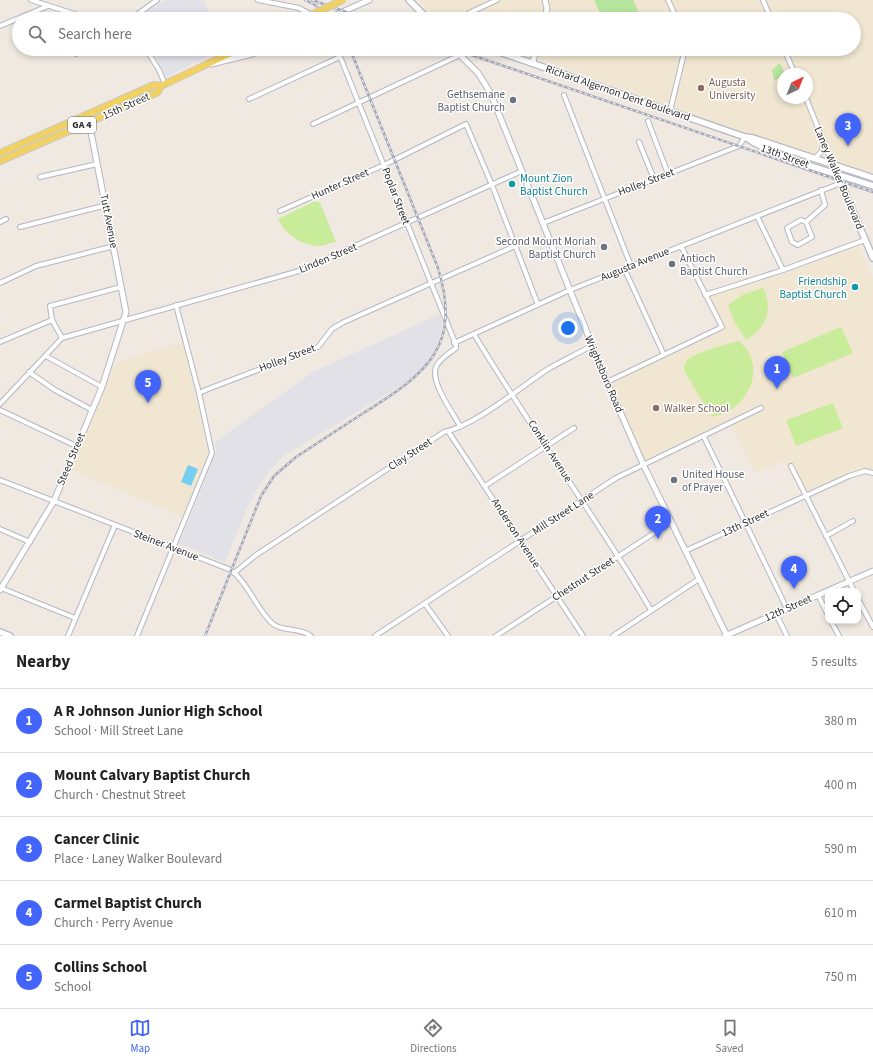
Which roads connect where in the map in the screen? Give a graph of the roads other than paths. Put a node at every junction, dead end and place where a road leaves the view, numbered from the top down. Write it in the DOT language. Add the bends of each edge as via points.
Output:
graph roads {
  1 [pos="31,0"];
  2 [pos="157,0"];
  3 [pos="258,0"];
  4 [pos="343,0"];
  5 [pos="369,0"];
  6 [pos="408,0"];
  7 [pos="496,0"];
  8 [pos="545,0"];
  9 [pos="668,0"];
  10 [pos="763,0"];
  11 [pos="48,6"];
  12 [pos="34,12"];
  13 [pos="67,12"];
  14 [pos="141,12"];
  15 [pos="307,12"];
  16 [pos="318,12"];
  17 [pos="342,12"];
  18 [pos="421,12"];
  19 [pos="471,12"];
  20 [pos="545,12"];
  21 [pos="674,12"];
  22 [pos="768,12"];
  23 [pos="12,21"];
  24 [pos="0,26"];
  25 [pos="150,56"];
  26 [pos="224,56"];
  27 [pos="243,56"];
  28 [pos="458,56"];
  29 [pos="461,56"];
  30 [pos="514,56"];
  31 [pos="534,56"];
  32 [pos="683,56"];
  33 [pos="787,56"];
  34 [pos="340,57"];
  35 [pos="533,62"];
  36 [pos="206,64"];
  37 [pos="792,68"];
  38 [pos="163,85"];
  39 [pos="564,95"];
  40 [pos="249,99"];
  41 [pos="358,103"];
  42 [pos="808,104"];
  43 [pos="670,111"];
  44 [pos="648,121"];
  45 [pos="89,122"];
  46 [pos="313,124"];
  47 [pos="745,137"];
  48 [pos="639,142"];
  49 [pos="822,142"];
  50 [pos="0,153"];
  51 [pos="814,159"];
  52 [pos="0,161"];
  53 [pos="97,164"];
  54 [pos="384,165"];
  55 [pos="833,165"];
  56 [pos="522,171"];
  57 [pos="837,173"];
  58 [pos="668,174"];
  59 [pos="40,177"];
  60 [pos="873,178"];
  61 [pos="654,179"];
  62 [pos="841,183"];
  63 [pos="492,185"];
  64 [pos="873,186"];
  65 [pos="821,190"];
  66 [pos="604,198"];
  67 [pos="107,206"];
  68 [pos="280,211"];
  69 [pos="757,216"];
  70 [pos="6,219"];
  71 [pos="0,222"];
  72 [pos="806,222"];
  73 [pos="543,223"];
  74 [pos="407,224"];
  75 [pos="20,227"];
  76 [pos="865,240"];
  77 [pos="114,246"];
  78 [pos="515,246"];
  79 [pos="681,246"];
  80 [pos="873,258"];
  81 [pos="631,266"];
  82 [pos="624,268"];
  83 [pos="783,270"];
  84 [pos="0,283"];
  85 [pos="431,284"];
  86 [pos="121,287"];
  87 [pos="570,290"];
  88 [pos="706,295"];
  89 [pos="538,304"];
  90 [pos="176,305"];
  91 [pos="52,320"];
  92 [pos="125,320"];
  93 [pos="474,334"];
  94 [pos="62,338"];
  95 [pos="0,342"];
  96 [pos="454,343"];
  97 [pos="592,346"];
  98 [pos="664,355"];
  99 [pos="46,356"];
  100 [pos="29,372"];
  101 [pos="607,382"];
  102 [pos="102,387"];
  103 [pos="199,393"];
  104 [pos="511,394"];
  105 [pos="0,404"];
  106 [pos="761,408"];
  107 [pos="0,410"];
  108 [pos="92,410"];
  109 [pos="460,426"];
  110 [pos="574,428"];
  111 [pos="448,431"];
  112 [pos="704,437"];
  113 [pos="76,446"];
  114 [pos="547,446"];
  115 [pos="644,466"];
  116 [pos="791,466"];
  117 [pos="873,473"];
  118 [pos="0,480"];
  119 [pos="485,486"];
  120 [pos="805,495"];
  121 [pos="582,500"];
  122 [pos="54,501"];
  123 [pos="853,521"];
  124 [pos="671,522"];
  125 [pos="746,523"];
  126 [pos="114,525"];
  127 [pos="0,529"];
  128 [pos="826,536"];
  129 [pos="521,541"];
  130 [pos="30,542"];
  131 [pos="173,547"];
  132 [pos="685,551"];
  133 [pos="618,556"];
  134 [pos="873,571"];
  135 [pos="234,572"];
  136 [pos="699,579"];
  137 [pos="849,582"];
  138 [pos="852,588"];
  139 [pos="1,589"];
  140 [pos="818,595"];
  141 [pos="556,597"];
  142 [pos="425,604"];
  143 [pos="861,605"];
  144 [pos="787,609"];
  145 [pos="825,609"];
  146 [pos="651,610"];
  147 [pos="776,614"];
  148 [pos="75,618"];
  149 [pos="833,624"];
  150 [pos="873,627"];
  151 [pos="0,632"];
  152 [pos="10,636"];
  153 [pos="68,636"];
  154 [pos="137,636"];
  155 [pos="311,636"];
  156 [pos="375,636"];
  157 [pos="448,636"];
  158 [pos="496,636"];
  159 [pos="582,636"];
  160 [pos="613,636"];
  161 [pos="726,636"];
  162 [pos="787,636"];
  163 [pos="839,636"];
  1 -- 11 [label="street"];
  2 -- 14 [label="street"];
  3 -- 15 [label="street" via="300,8"];
  4 -- 16 [label="main road, bridge"];
  5 -- 17 [label="street"];
  6 -- 18 [label="main road"];
  7 -- 19 [label="street"];
  8 -- 20 [label="street"];
  9 -- 21 [label="street"];
  10 -- 22 [label="street"];
  11 -- 12 [label="street"];
  11 -- 13 [label="street"];
  23 -- 24 [label="street"];
  25 -- 38 [label="street" via="159,70"];
  26 -- 36 [label="main road, 15th Street / GA 4"];
  27 -- 36 [label="street"];
  28 -- 41 [label="street"];
  29 -- 56 [label="street, Wrightsboro Road" via="478,73 490,92"];
  30 -- 35 [label="main road, Richard Algernon Dent Boulevard"];
  31 -- 35 [label="street"];
  32 -- 43 [label="street"];
  33 -- 37 [label="street"];
  34 -- 40 [label="street"];
  34 -- 41 [label="street, Poplar Street"];
  35 -- 43 [label="main road, Richard Algernon Dent Boulevard"];
  36 -- 38 [label="main road, 15th Street / GA 4"];
  38 -- 45 [label="main road, 15th Street / GA 4" via="158,92"];
  38 -- 50 [label="main road, 15th Street / GA 4" via="154,85"];
  39 -- 66 [label="street"];
  41 -- 46 [label="street"];
  41 -- 54 [label="street, Poplar Street"];
  42 -- 49 [label="street, Laney Walker Boulevard"];
  43 -- 47 [label="main road, Richard Algernon Dent Boulevard"];
  44 -- 58 [label="street"];
  45 -- 52 [label="main road, 15th Street / GA 4"];
  45 -- 53 [label="street, Tutt Avenue"];
  47 -- 51 [label="main road"];
  47 -- 57 [label="main road, 13th Street" via="757,145"];
  47 -- 58 [label="street, Holley Street" via="739,146"];
  48 -- 61 [label="street"];
  49 -- 51 [label="street" via="822,151"];
  49 -- 55 [label="street, Laney Walker Boulevard"];
  51 -- 55 [label="main road"];
  53 -- 59 [label="street"];
  53 -- 67 [label="street, Tutt Avenue"];
  54 -- 63 [label="street, Hunter Street" via="466,124"];
  54 -- 68 [label="street, Hunter Street"];
  54 -- 74 [label="street, Poplar Street"];
  55 -- 57 [label="main road, Laney Walker Boulevard"];
  55 -- 60 [label="main road"];
  56 -- 63 [label="street, Linden Street"];
  56 -- 73 [label="street, Wrightsboro Road"];
  57 -- 62 [label="main road, Laney Walker Boulevard"];
  57 -- 64 [label="main road, 13th Street"];
  58 -- 61 [label="street, Holley Street"];
  61 -- 66 [label="street, Holley Street"];
  62 -- 65 [label="street, Augusta Avenue"];
  62 -- 76 [label="main road, Laney Walker Boulevard"];
  63 -- 74 [label="street, Linden Street"];
  63 -- 78 [label="street"];
  65 -- 69 [label="street, Augusta Avenue"];
  65 -- 72 [label="street" via="825,205"];
  66 -- 73 [label="street, Holley Street"];
  66 -- 81 [label="street"];
  67 -- 75 [label="street"];
  67 -- 77 [label="street, Tutt Avenue"];
  69 -- 79 [label="street, Augusta Avenue"];
  69 -- 83 [label="street"];
  70 -- 71 [label="street"];
  72 -- 72 [label="street" via="800,220 787,228 792,242 798,245 812,238"];
  73 -- 87 [label="street, Wrightsboro Road"];
  74 -- 85 [label="street, Poplar Street"];
  74 -- 90 [label="street, Linden Street" via="299,271"];
  76 -- 80 [label="main road, Laney Walker Boulevard"];
  76 -- 83 [label="street"];
  77 -- 84 [label="street" via="36,266"];
  77 -- 86 [label="street, Tutt Avenue"];
  78 -- 85 [label="street, Holley Street"];
  78 -- 89 [label="street"];
  79 -- 81 [label="street, Augusta Avenue"];
  79 -- 88 [label="street"];
  81 -- 82 [label="street, Augusta Avenue"];
  82 -- 87 [label="street, Augusta Avenue"];
  82 -- 98 [label="street"];
  83 -- 88 [label="street"];
  85 -- 96 [label="street, Poplar Street"];
  85 -- 103 [label="street, Holley Street" via="344,322 332,329 318,347"];
  86 -- 91 [label="street" via="50,306"];
  86 -- 92 [label="street, Tutt Avenue"];
  87 -- 89 [label="street, Augusta Avenue"];
  87 -- 97 [label="street, Wrightsboro Road"];
  88 -- 98 [label="street" via="722,327"];
  89 -- 93 [label="street, Augusta Avenue"];
  90 -- 92 [label="street, Linden Street"];
  90 -- 103 [label="street"];
  91 -- 94 [label="street"];
  91 -- 95 [label="street"];
  92 -- 94 [label="street, Linden Street"];
  92 -- 102 [label="street, Steed Street"];
  93 -- 96 [label="street, Augusta Avenue"];
  93 -- 104 [label="street, Conklin Avenue"];
  94 -- 99 [label="street"];
  96 -- 109 [label="street" via="456,348 436,367 435,374 439,388"];
  97 -- 101 [label="street, Wrightsboro Road"];
  97 -- 104 [label="street, Clay Street" via="549,369"];
  98 -- 101 [label="street"];
  99 -- 100 [label="street"];
  99 -- 102 [label="street"];
  100 -- 105 [label="street"];
  100 -- 108 [label="street"];
  101 -- 115 [label="street, Wrightsboro Road"];
  102 -- 108 [label="street, Steed Street"];
  103 -- 131 [label="street" via="212,454"];
  104 -- 109 [label="street, Clay Street"];
  104 -- 114 [label="street, Conklin Avenue"];
  106 -- 112 [label="street, Mill Street Lane"];
  107 -- 113 [label="street"];
  108 -- 113 [label="street, Steed Street"];
  109 -- 111 [label="street, Clay Street"];
  110 -- 114 [label="street"];
  111 -- 119 [label="street, Anderson Avenue"];
  111 -- 135 [label="street, Clay Street" via="256,554"];
  112 -- 115 [label="street, Mill Street Lane"];
  112 -- 125 [label="street"];
  113 -- 122 [label="street, Steed Street"];
  114 -- 119 [label="street"];
  114 -- 121 [label="street, Conklin Avenue"];
  115 -- 121 [label="street, Mill Street Lane" via="616,478"];
  115 -- 124 [label="street, Wrightsboro Road"];
  116 -- 120 [label="street"];
  117 -- 120 [label="street, 13th Street" via="859,472"];
  118 -- 122 [label="street, Steiner Avenue"];
  119 -- 129 [label="street, Anderson Avenue"];
  120 -- 125 [label="street, 13th Street"];
  120 -- 128 [label="street"];
  121 -- 129 [label="street, Mill Street Lane"];
  121 -- 133 [label="street, Conklin Avenue"];
  122 -- 126 [label="street, Steiner Avenue"];
  122 -- 130 [label="street, Steed Street"];
  123 -- 128 [label="street"];
  124 -- 132 [label="street, Wrightsboro Road"];
  124 -- 133 [label="street, Chestnut Street"];
  125 -- 132 [label="street, 13th Street"];
  125 -- 144 [label="street"];
  126 -- 131 [label="street, Steiner Avenue"];
  126 -- 148 [label="street"];
  127 -- 130 [label="street"];
  128 -- 137 [label="street"];
  129 -- 141 [label="street, Anderson Avenue"];
  129 -- 142 [label="street, Mill Street Lane"];
  130 -- 139 [label="street, Steed Street"];
  131 -- 135 [label="street, Steiner Avenue"];
  131 -- 154 [label="street"];
  132 -- 136 [label="street, Wrightsboro Road"];
  133 -- 141 [label="street, Chestnut Street"];
  133 -- 146 [label="street, Conklin Avenue"];
  134 -- 137 [label="street, 12th Street"];
  135 -- 155 [label="street" via="268,619 276,626 298,629"];
  136 -- 146 [label="street"];
  136 -- 161 [label="street, Wrightsboro Road"];
  137 -- 138 [label="street"];
  137 -- 140 [label="street, 12th Street"];
  139 -- 148 [label="street"];
  140 -- 144 [label="street, 12th Street"];
  140 -- 145 [label="street"];
  141 -- 158 [label="street, Chestnut Street"];
  141 -- 159 [label="street, Anderson Avenue"];
  142 -- 156 [label="street, Mill Street Lane"];
  142 -- 157 [label="street"];
  143 -- 150 [label="street"];
  144 -- 147 [label="street, 12th Street"];
  146 -- 160 [label="street"];
  147 -- 161 [label="street, 12th Street"];
  147 -- 162 [label="street"];
  148 -- 153 [label="street"];
  149 -- 163 [label="street"];
  151 -- 152 [label="main road"];
}
